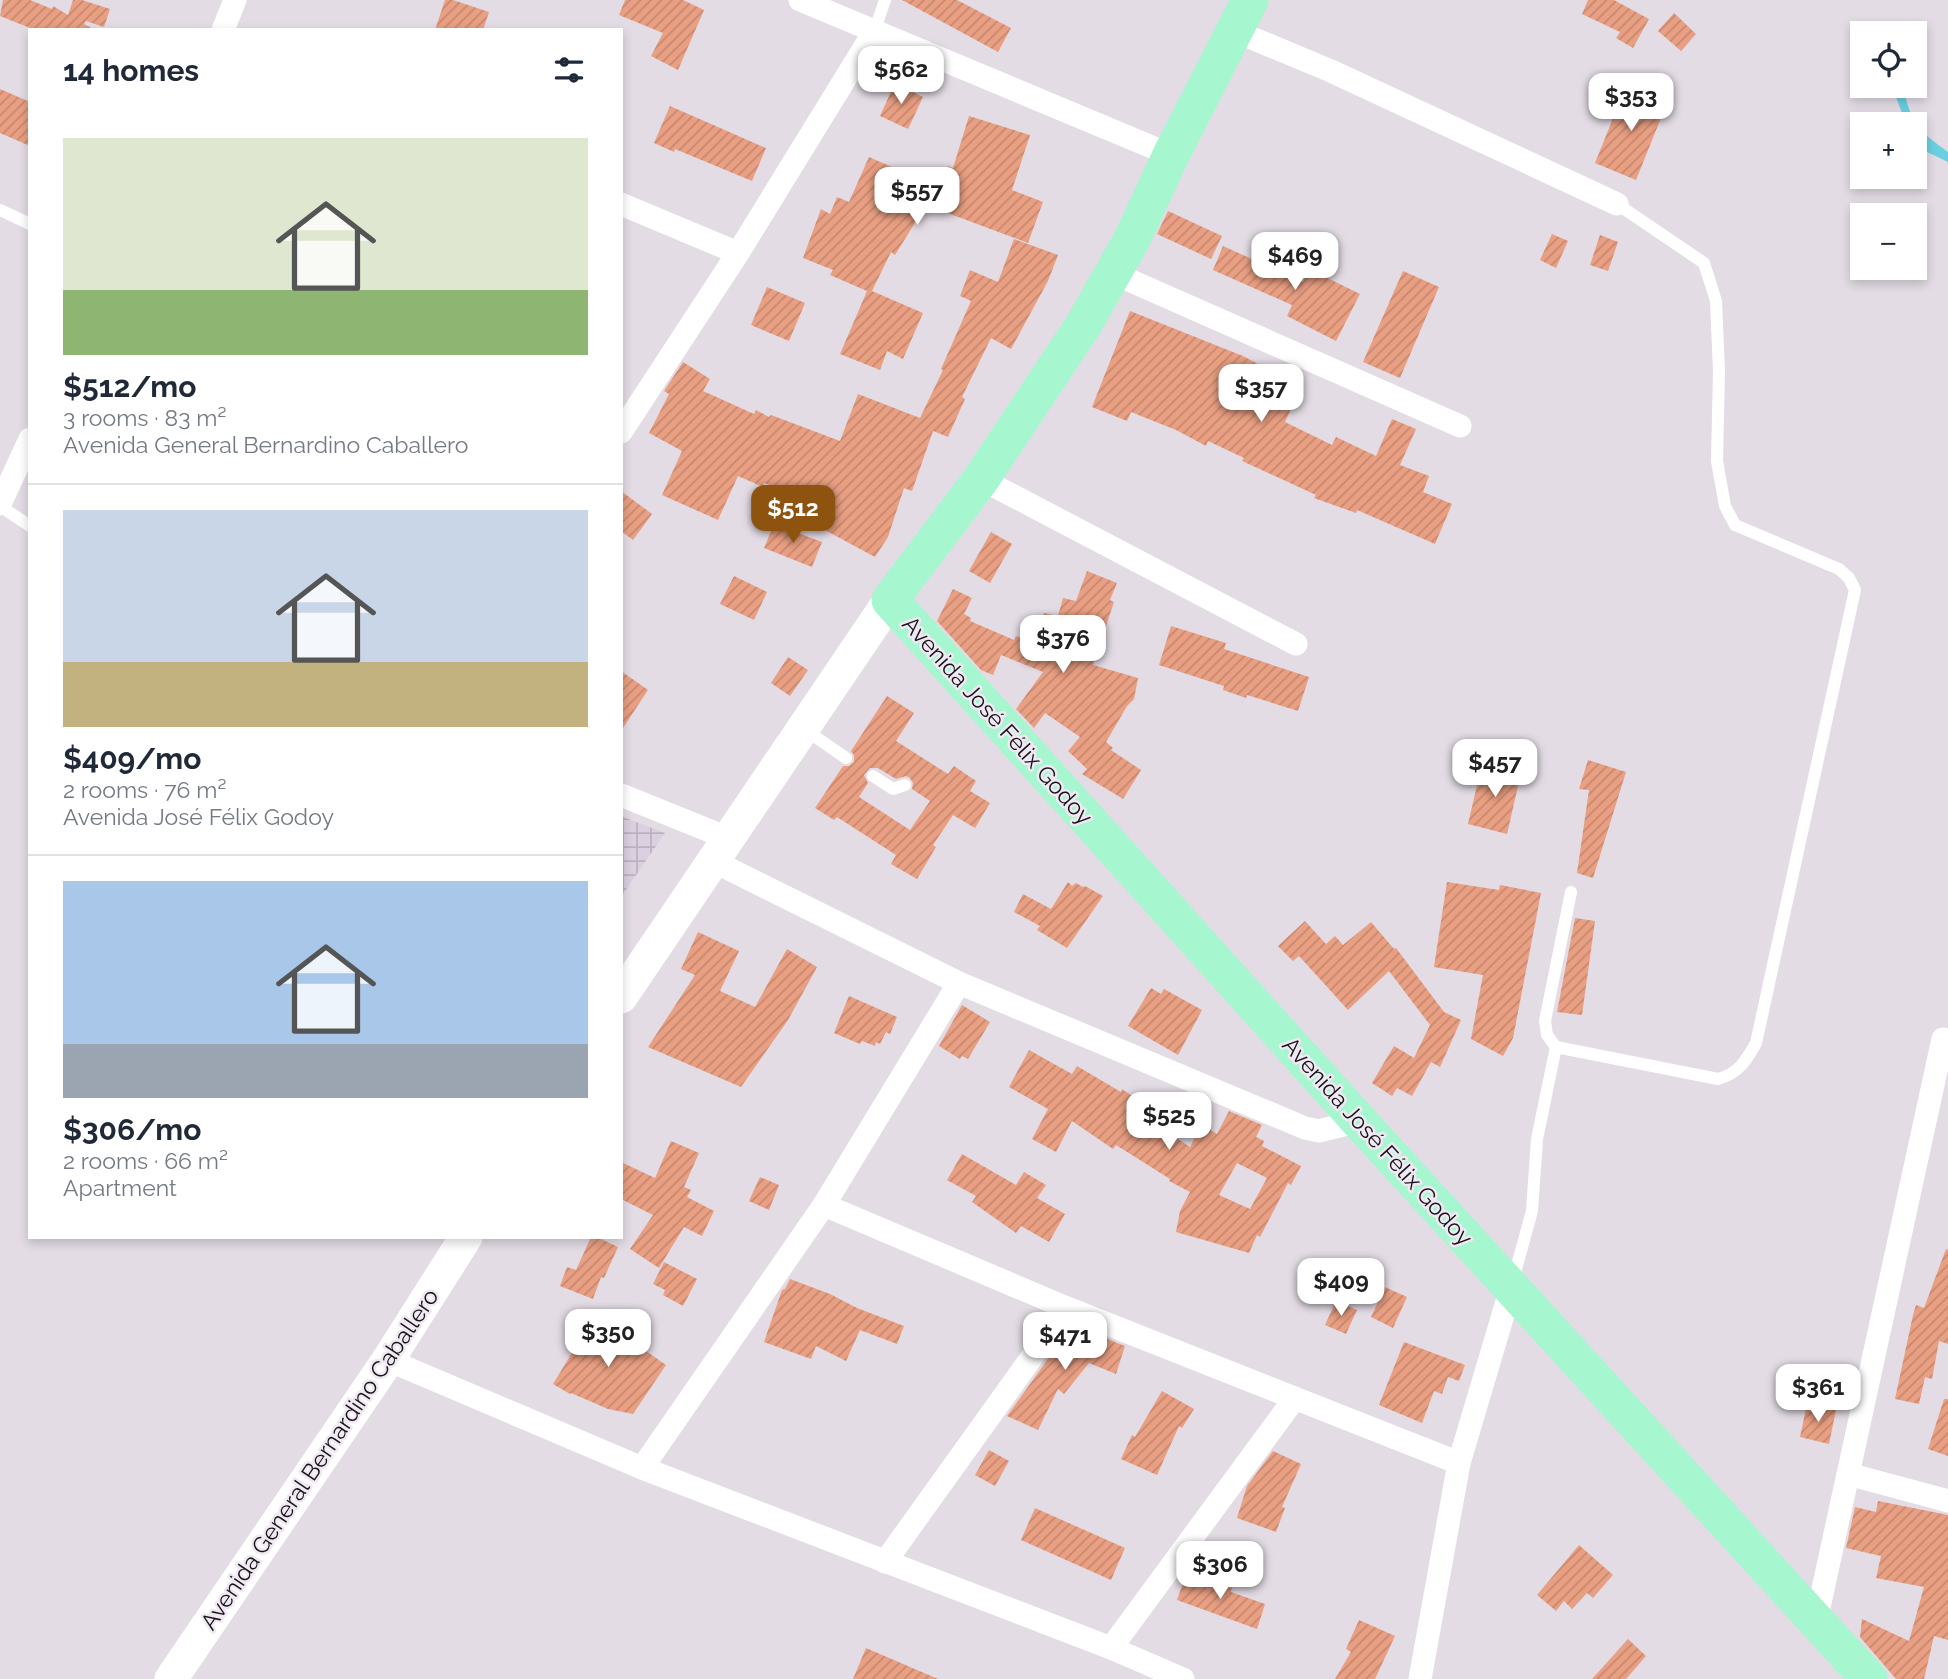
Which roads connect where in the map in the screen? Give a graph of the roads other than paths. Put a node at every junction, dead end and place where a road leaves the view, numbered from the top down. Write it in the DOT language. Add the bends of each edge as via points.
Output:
graph roads {
  1 [pos="235,0"];
  2 [pos="800,0"];
  3 [pos="885,0"];
  4 [pos="1243,15"];
  5 [pos="224,28"];
  6 [pos="874,32"];
  7 [pos="1171,155"];
  8 [pos="1617,204"];
  9 [pos="623,205"];
  10 [pos="0,210"];
  11 [pos="28,223"];
  12 [pos="738,253"];
  13 [pos="1113,273"];
  14 [pos="1460,426"];
  15 [pos="623,429"];
  16 [pos="28,443"];
  17 [pos="981,479"];
  18 [pos="0,505"];
  19 [pos="28,525"];
  20 [pos="890,600"];
  21 [pos="1296,644"];
  22 [pos="804,729"];
  23 [pos="846,758"];
  24 [pos="873,776"];
  25 [pos="905,785"];
  26 [pos="623,797"];
  27 [pos="722,850"];
  28 [pos="1572,892"];
  29 [pos="959,983"];
  30 [pos="623,994"];
  31 [pos="1943,1039"];
  32 [pos="1556,1047"];
  33 [pos="1359,1121"];
  34 [pos="824,1205"];
  35 [pos="465,1239"];
  36 [pos="1511,1288"];
  37 [pos="1068,1308"];
  38 [pos="388,1360"];
  39 [pos="1295,1398"];
  40 [pos="1459,1463"];
  41 [pos="642,1468"];
  42 [pos="1848,1474"];
  43 [pos="1948,1501"];
  44 [pos="885,1562"];
  45 [pos="1816,1621"];
  46 [pos="1111,1648"];
  47 [pos="179,1676"];
  48 [pos="1183,1679"];
  49 [pos="1420,1679"];
  50 [pos="1869,1679"];
  1 -- 5 [label="street"];
  2 -- 6 [label="street"];
  3 -- 6 [label="lane"];
  4 -- 7 [label="main road"];
  4 -- 8 [label="street" via="1331,71"];
  6 -- 7 [label="street"];
  6 -- 12 [label="street"];
  7 -- 13 [label="main road"];
  8 -- 32 [label="lane" via="1704,263 1716,301 1717,461 1725,506 1735,525 1839,569 1855,590 1756,1043 1741,1068 1718,1079"];
  9 -- 12 [label="street"];
  10 -- 11 [label="lane"];
  12 -- 15 [label="street"];
  13 -- 14 [label="street"];
  13 -- 17 [label="main road"];
  16 -- 18 [label="street"];
  17 -- 20 [label="main road"];
  17 -- 21 [label="street"];
  18 -- 19 [label="lane"];
  20 -- 22 [label="main road"];
  20 -- 33 [label="main road, Avenida José Félix Godoy"];
  22 -- 23 [label="lane"];
  22 -- 27 [label="main road"];
  24 -- 25 [label="lane" via="893,789"];
  26 -- 27 [label="street"];
  27 -- 29 [label="street"];
  27 -- 30 [label="main road"];
  28 -- 32 [label="lane" via="1545,1021"];
  29 -- 33 [label="street" via="1305,1128 1319,1131"];
  29 -- 34 [label="street"];
  31 -- 42 [label="street"];
  32 -- 36 [label="lane" via="1537,1139 1532,1211"];
  33 -- 36 [label="main road, Avenida José Félix Godoy"];
  34 -- 37 [label="street"];
  34 -- 41 [label="street"];
  35 -- 38 [label="main road, Avenida General Bernardino Caballero"];
  36 -- 40 [label="street"];
  36 -- 45 [label="main road, Avenida José Félix Godoy"];
  37 -- 39 [label="street"];
  37 -- 44 [label="street"];
  38 -- 41 [label="street"];
  38 -- 47 [label="main road, Avenida General Bernardino Caballero"];
  39 -- 40 [label="street"];
  39 -- 46 [label="street"];
  40 -- 49 [label="street"];
  41 -- 44 [label="street"];
  42 -- 43 [label="street"];
  42 -- 45 [label="street"];
  44 -- 46 [label="street"];
  45 -- 50 [label="main road, Avenida José Félix Godoy"];
  46 -- 48 [label="street"];
}
